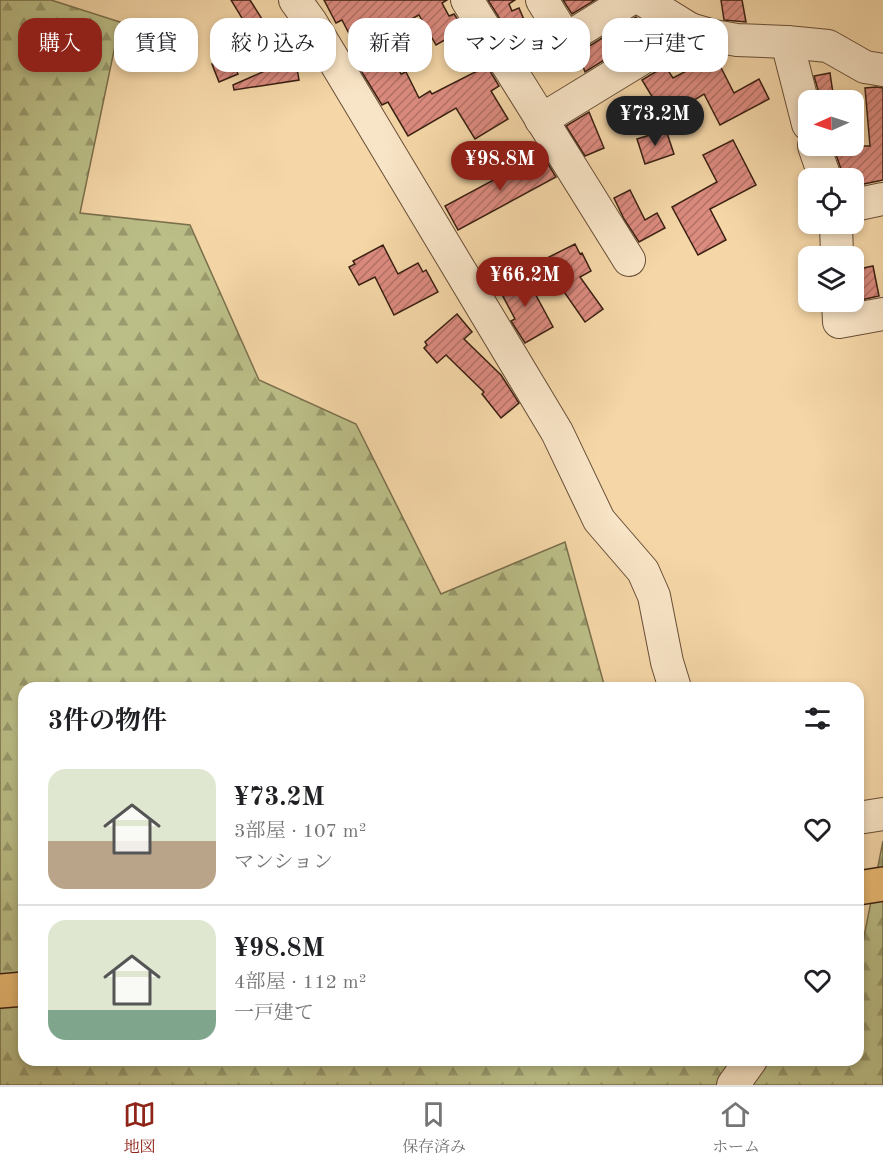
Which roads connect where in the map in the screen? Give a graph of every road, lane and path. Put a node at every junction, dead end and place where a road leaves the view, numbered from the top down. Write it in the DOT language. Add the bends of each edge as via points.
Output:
graph roads {
  1 [pos="295,0"];
  2 [pos="467,0"];
  3 [pos="542,0"];
  4 [pos="629,0"];
  5 [pos="643,0"];
  6 [pos="672,18"];
  7 [pos="728,39"];
  8 [pos="787,42"];
  9 [pos="883,70"];
  10 [pos="620,72"];
  11 [pos="799,90"];
  12 [pos="541,120"];
  13 [pos="883,199"];
  14 [pos="864,204"];
  15 [pos="628,260"];
  16 [pos="838,312"];
  17 [pos="883,314"];
  18 [pos="673,682"];
  19 [pos="883,814"];
  20 [pos="864,817"];
  21 [pos="883,884"];
  22 [pos="864,887"];
  23 [pos="18,990"];
  24 [pos="0,991"];
  25 [pos="747,1066"];
  26 [pos="733,1085"];
  1 -- 18 [label="street" via="551,423 599,520 643,571 654,596"];
  2 -- 12 [label="street"];
  3 -- 4 [label="street" via="566,39"];
  5 -- 6 [label="street"];
  7 -- 8 [label="street"];
  8 -- 9 [label="street" via="828,46 866,67"];
  8 -- 11 [label="street"];
  10 -- 12 [label="street"];
  12 -- 15 [label="street"];
  13 -- 14 [label="street"];
  16 -- 17 [label="street" via="839,322"];
  19 -- 20 [label="street"];
  21 -- 22 [label="highway"];
  23 -- 24 [label="highway"];
  25 -- 26 [label="street"];
}
